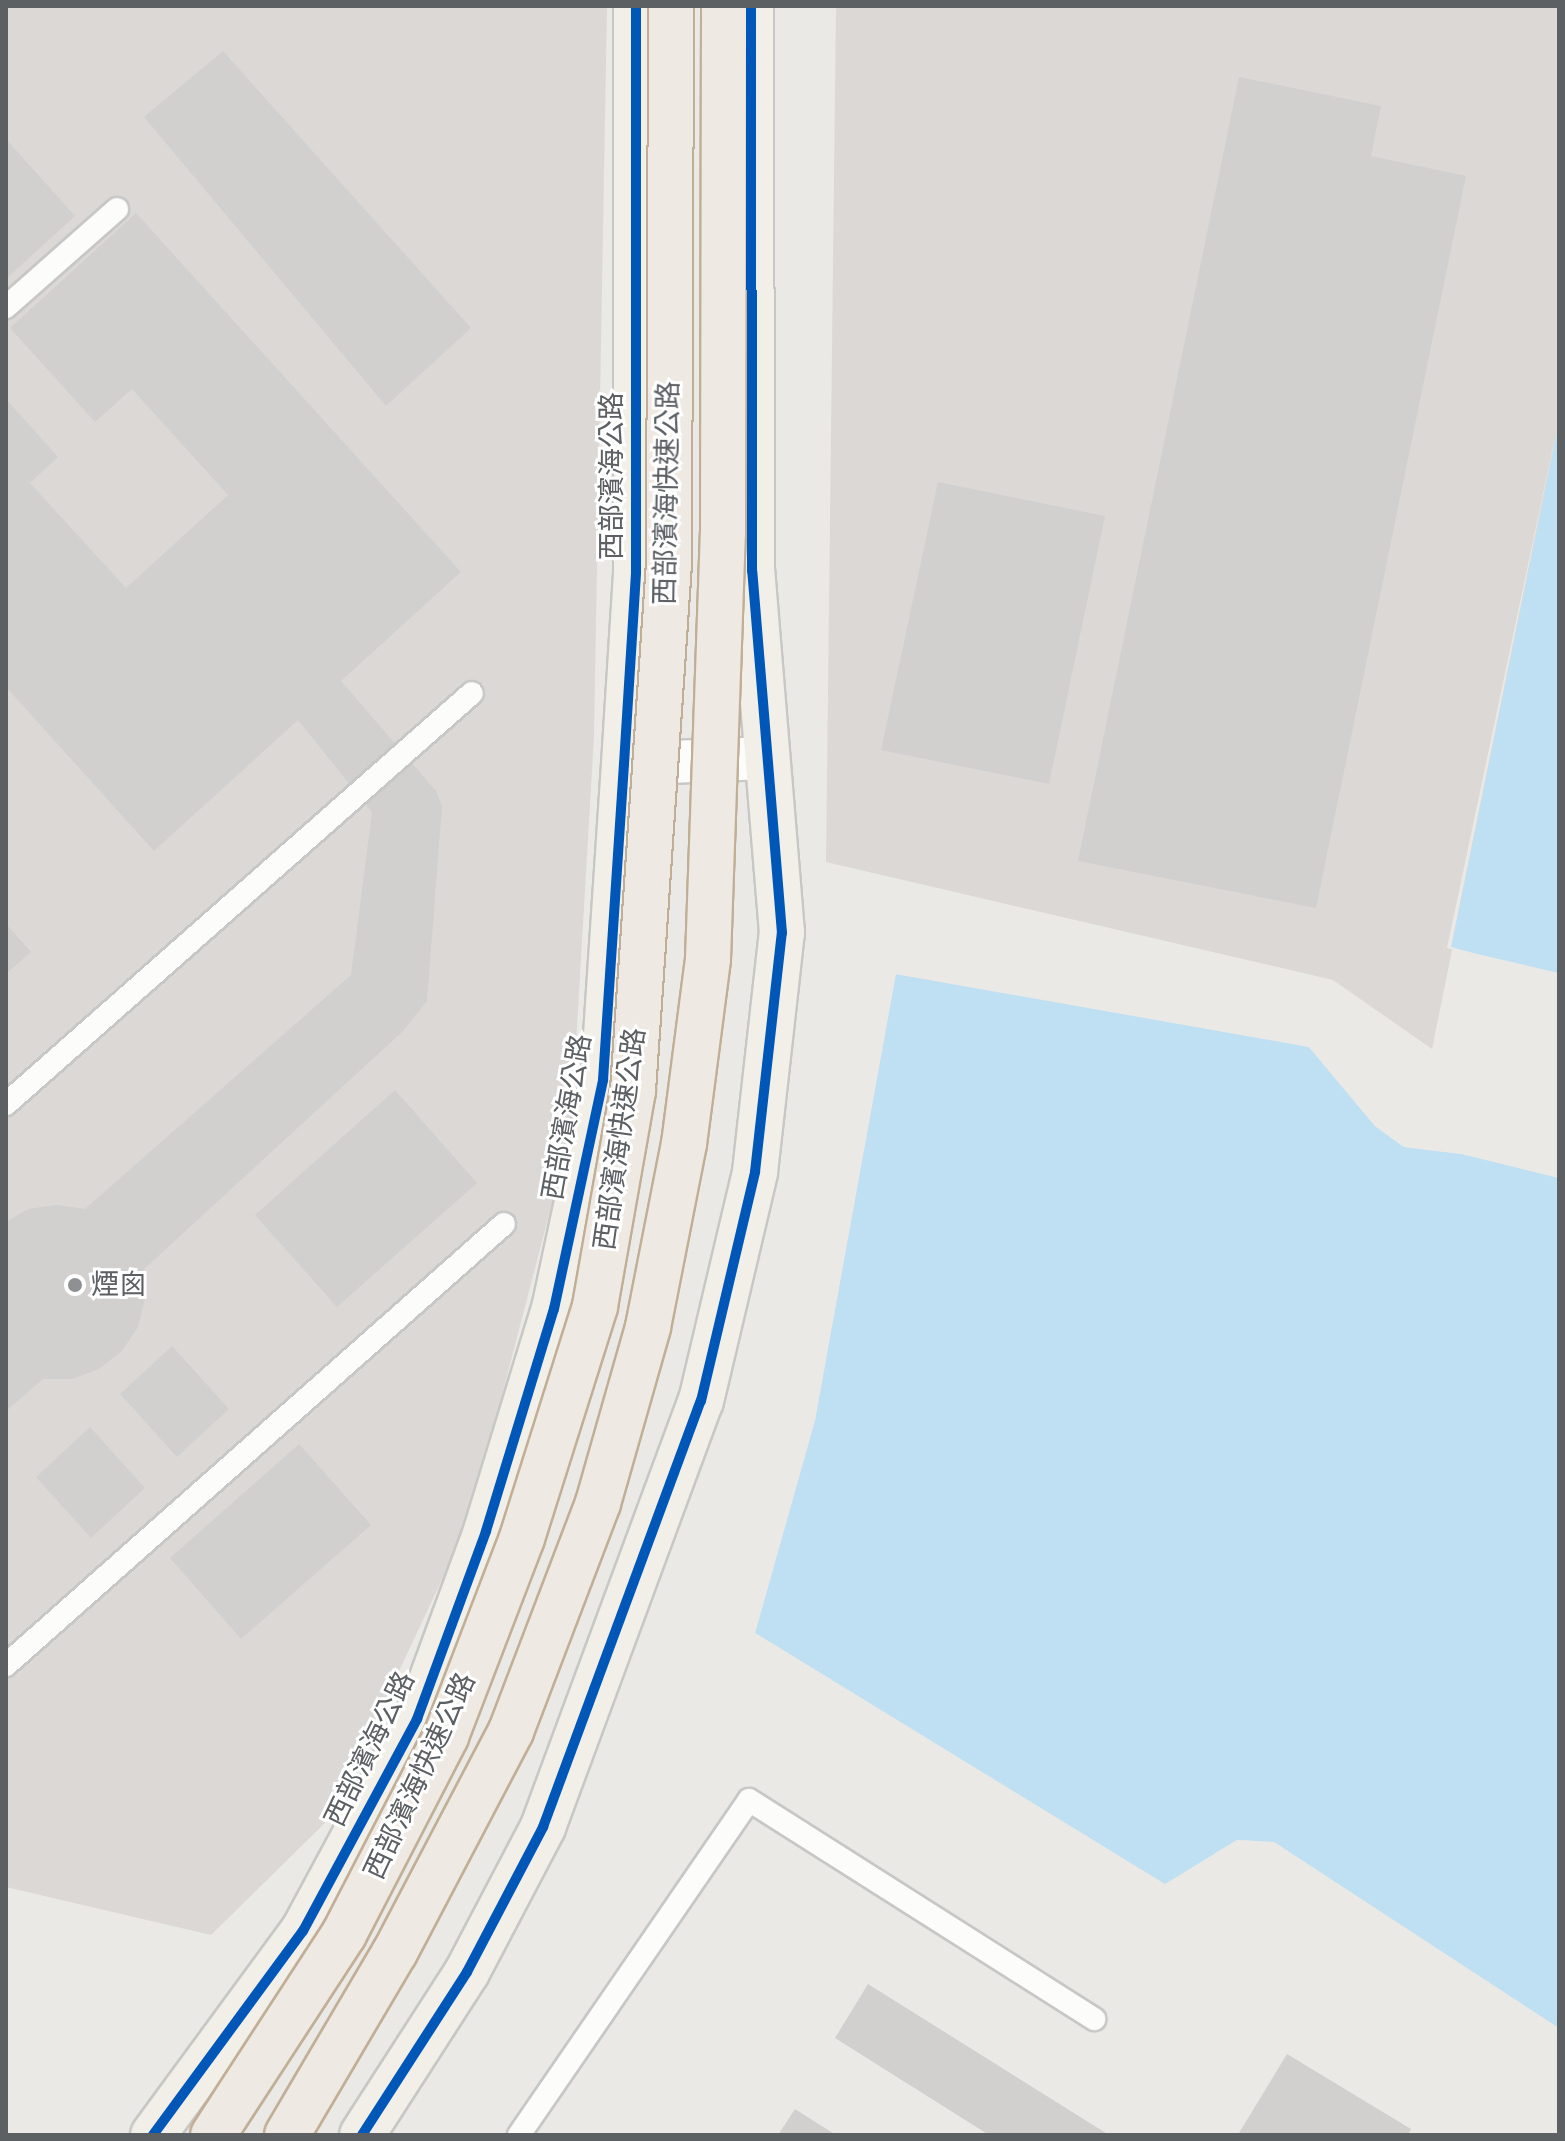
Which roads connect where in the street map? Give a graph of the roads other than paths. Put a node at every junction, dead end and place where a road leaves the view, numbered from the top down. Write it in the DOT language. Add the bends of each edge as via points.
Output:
graph roads {
  1 [pos="636,6"];
  2 [pos="671,6"];
  3 [pos="724,6"];
  4 [pos="751,6"];
  5 [pos="117,209"];
  6 [pos="6,307"];
  7 [pos="472,693"];
  8 [pos="768,758"];
  9 [pos="624,764"];
  10 [pos="6,1104"];
  11 [pos="504,1224"];
  12 [pos="6,1665"];
  13 [pos="1094,2019"];
  14 [pos="153,2135"];
  15 [pos="213,2135"];
  16 [pos="287,2135"];
  17 [pos="362,2135"];
  18 [pos="519,2135"];
  1 -- 9 [label="main road, 西部濱海公路" via="636,572"];
  2 -- 15 [label="highway, 西部濱海快速公路, bridge" via="669,563 633,1090 595,1306 522,1538 446,1736 344,1934"];
  3 -- 16 [label="highway, 西部濱海快速公路, bridge" via="723,533 708,959 684,1144 648,1327 598,1503 511,1731 395,1952"];
  4 -- 8 [label="main road" via="752,571"];
  5 -- 6 [label="lane"];
  7 -- 10 [label="lane"];
  8 -- 9 [label="street"];
  8 -- 17 [label="main road" via="782,933 755,1172 701,1401 543,1827 467,1972"];
  9 -- 14 [label="main road, 西部濱海公路" via="603,1080 554,1309 486,1531 417,1719 303,1931"];
  11 -- 12 [label="lane"];
  13 -- 18 [label="lane" via="749,1800"];
}
